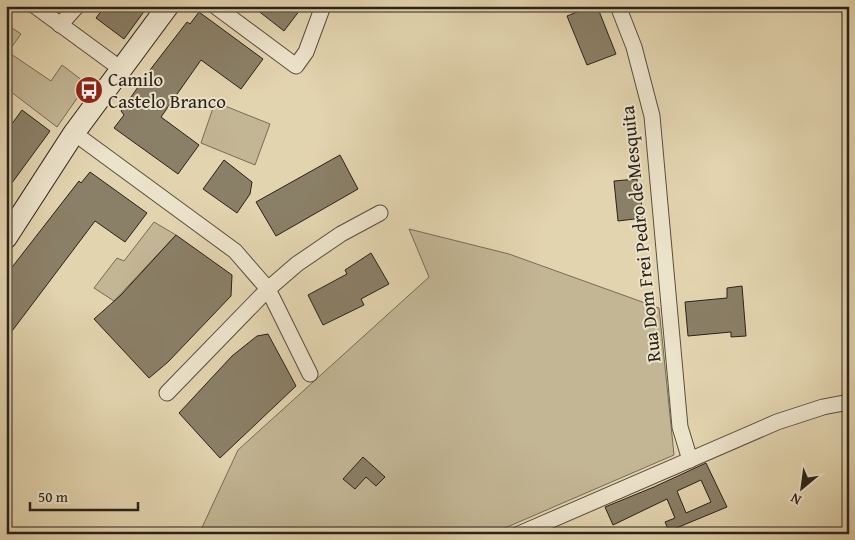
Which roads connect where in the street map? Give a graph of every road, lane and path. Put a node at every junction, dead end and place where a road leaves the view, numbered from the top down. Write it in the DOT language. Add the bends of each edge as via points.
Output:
graph roads {
  1 [pos="35,6"];
  2 [pos="77,6"];
  3 [pos="168,6"];
  4 [pos="215,6"];
  5 [pos="323,6"];
  6 [pos="618,6"];
  7 [pos="60,25"];
  8 [pos="122,68"];
  9 [pos="74,132"];
  10 [pos="380,213"];
  11 [pos="6,238"];
  12 [pos="268,289"];
  13 [pos="310,374"];
  14 [pos="167,393"];
  15 [pos="849,402"];
  16 [pos="690,460"];
  17 [pos="519,534"];
  1 -- 7 [label="street"];
  2 -- 7 [label="street"];
  3 -- 8 [label="main road"];
  4 -- 5 [label="street" via="296,66 306,52"];
  6 -- 16 [label="street, Rua Dom Frei Pedro de Mesquita" via="634,47 652,116 680,427"];
  7 -- 8 [label="street"];
  8 -- 9 [label="main road"];
  9 -- 11 [label="main road"];
  9 -- 12 [label="street" via="235,251"];
  10 -- 12 [label="street" via="297,264"];
  12 -- 13 [label="street"];
  12 -- 14 [label="street"];
  15 -- 16 [label="street" via="777,422"];
  16 -- 17 [label="street"];
}
